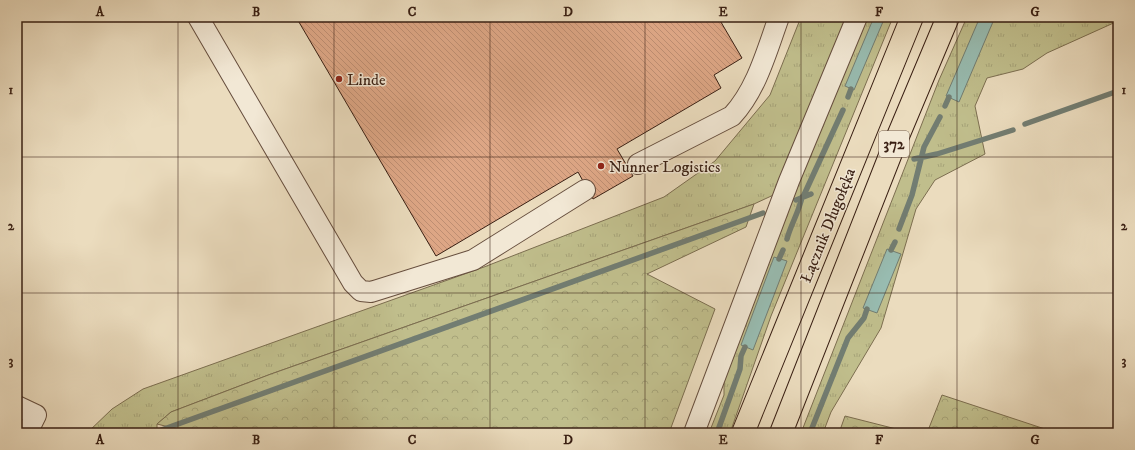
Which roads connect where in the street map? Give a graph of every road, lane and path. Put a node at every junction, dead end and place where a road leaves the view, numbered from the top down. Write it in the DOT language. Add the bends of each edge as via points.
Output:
graph roads {
  1 [pos="198,17"];
  2 [pos="780,17"];
  3 [pos="857,17"];
  4 [pos="912,17"];
  5 [pos="948,17"];
  6 [pos="638,164"];
  7 [pos="585,190"];
  8 [pos="17,406"];
  9 [pos="27,433"];
  10 [pos="694,433"];
  11 [pos="743,433"];
  12 [pos="781,433"];
  1 -- 7 [label="lane" via="353,283 361,291 371,292 473,260"];
  2 -- 6 [label="lane" via="744,103 732,116"];
  3 -- 10 [label="lane" via="789,181"];
  4 -- 11 [label="main road, Łącznik Długołęka / 372"];
  5 -- 12 [label="main road, Łącznik Długołęka / 372" via="882,175"];
  8 -- 9 [label="lane" via="36,415"];
}
